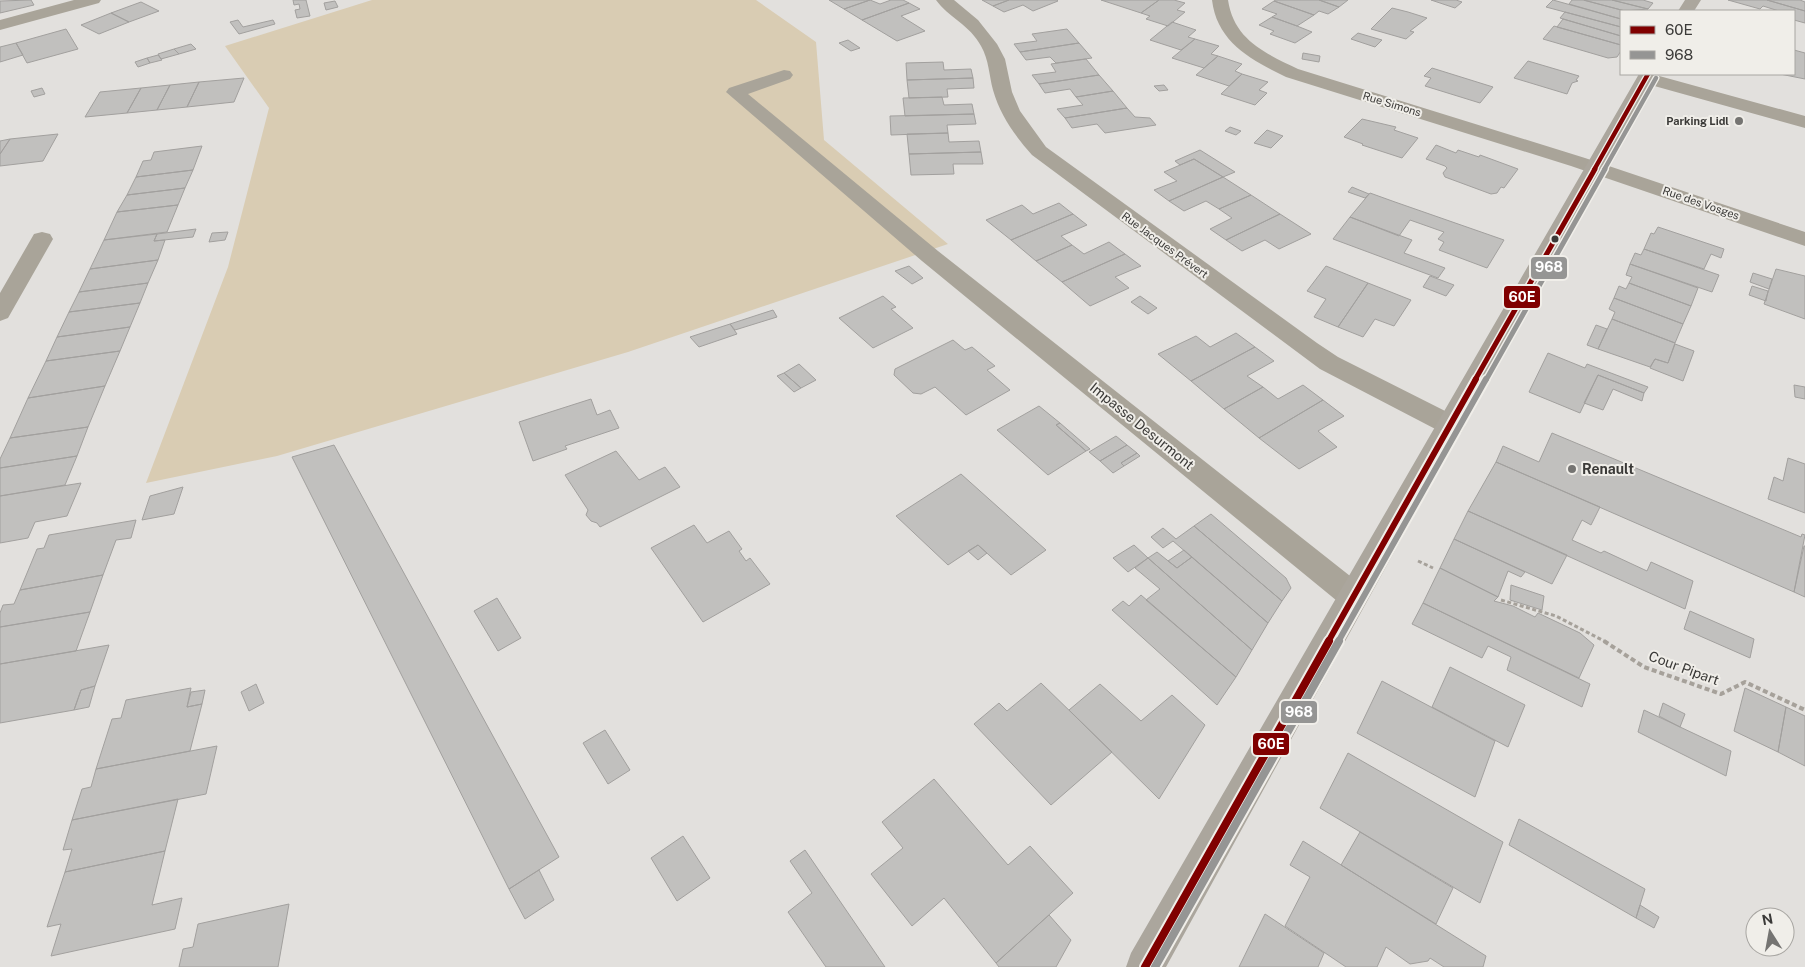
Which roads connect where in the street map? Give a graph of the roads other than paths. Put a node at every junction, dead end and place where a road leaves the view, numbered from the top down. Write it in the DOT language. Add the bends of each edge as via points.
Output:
graph roads {
  1 [pos="93,0"];
  2 [pos="944,0"];
  3 [pos="1220,0"];
  4 [pos="0,25"];
  5 [pos="784,75"];
  6 [pos="1647,76"];
  7 [pos="1805,122"];
  8 [pos="1597,168"];
  9 [pos="42,239"];
  10 [pos="1805,239"];
  11 [pos="0,313"];
  12 [pos="1452,426"];
  13 [pos="1353,596"];
  14 [pos="1145,967"];
  1 -- 4 [label="street"];
  2 -- 12 [label="street, Rue Jacques Prévert" via="984,35 994,54 1007,107 1039,151 1308,349 1345,372"];
  3 -- 8 [label="street, Rue Simons" via="1224,22 1234,37 1292,73"];
  5 -- 13 [label="street, Impasse Desurmont" via="734,92 930,256"];
  6 -- 7 [label="street"];
  6 -- 8 [label="main road"];
  8 -- 10 [label="street, Rue des Vosges"];
  8 -- 12 [label="main road"];
  9 -- 11 [label="street"];
  12 -- 13 [label="main road"];
  13 -- 14 [label="main road"];
}
